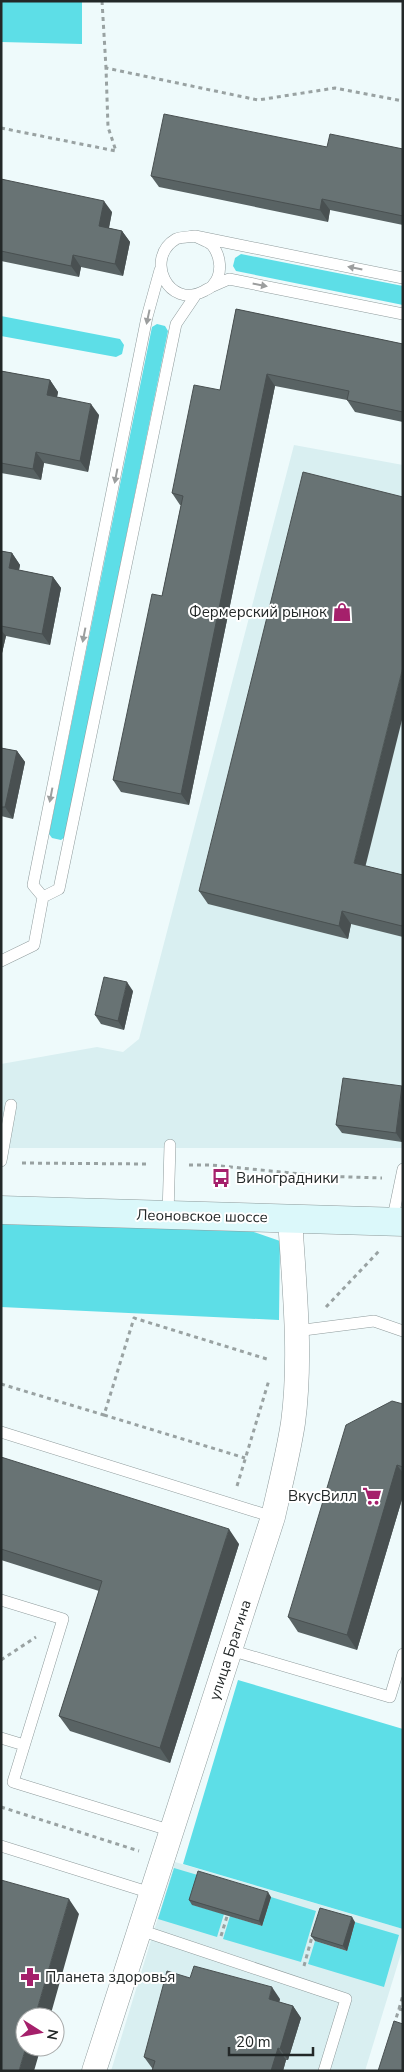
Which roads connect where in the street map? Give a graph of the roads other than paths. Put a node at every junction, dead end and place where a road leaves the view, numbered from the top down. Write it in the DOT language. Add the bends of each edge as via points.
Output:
graph roads {
  1 [pos="195,236"];
  2 [pos="160,270"];
  3 [pos="403,278"];
  4 [pos="213,286"];
  5 [pos="195,296"];
  6 [pos="403,314"];
  7 [pos="43,897"];
  8 [pos="1,961"];
  9 [pos="11,1105"];
  10 [pos="170,1145"];
  11 [pos="1,1161"];
  12 [pos="402,1174"];
  13 [pos="1,1210"];
  14 [pos="168,1215"];
  15 [pos="290,1218"];
  16 [pos="398,1222"];
  17 [pos="300,1330"];
  18 [pos="403,1331"];
  19 [pos="1,1432"];
  20 [pos="273,1516"];
  21 [pos="1,1600"];
  22 [pos="230,1650"];
  23 [pos="403,1654"];
  24 [pos="1,1738"];
  25 [pos="24,1745"];
  26 [pos="1,1778"];
  27 [pos="13,1782"];
  28 [pos="172,1831"];
  29 [pos="1,1846"];
  30 [pos="151,1893"];
  31 [pos="140,1930"];
  32 [pos="94,2071"];
  33 [pos="324,2071"];
  1 -- 2 [label="lane" via="176,239 163,252"];
  3 -- 1 [label="lane, one-way"];
  1 -- 4 [label="lane" via="211,244 219,258 219,273"];
  2 -- 5 [label="lane" via="166,284 178,294"];
  2 -- 7 [label="lane, one-way" via="147,317 33,886"];
  4 -- 5 [label="lane"];
  4 -- 6 [label="lane, one-way" via="228,279"];
  5 -- 7 [label="lane" via="176,324 59,889"];
  7 -- 8 [label="lane" via="34,945"];
  9 -- 11 [label="lane"];
  10 -- 14 [label="lane"];
  12 -- 16 [label="lane"];
  13 -- 14 [label="main road, Леоновское шоссе"];
  14 -- 15 [label="main road, Леоновское шоссе"];
  15 -- 16 [label="main road, Леоновское шоссе"];
  15 -- 17 [label="street, улица Брагина"];
  17 -- 18 [label="lane" via="374,1321"];
  17 -- 20 [label="street, улица Брагина" via="293,1422"];
  19 -- 20 [label="lane"];
  20 -- 22 [label="street, улица Брагина"];
  21 -- 25 [label="lane" via="64,1619"];
  22 -- 23 [label="lane" via="390,1697"];
  22 -- 28 [label="street, улица Брагина"];
  24 -- 25 [label="lane"];
  25 -- 27 [label="lane"];
  26 -- 27 [label="lane"];
  27 -- 28 [label="lane"];
  28 -- 30 [label="street, улица Брагина"];
  29 -- 30 [label="lane"];
  30 -- 31 [label="street, улица Брагина"];
  31 -- 32 [label="street, улица Брагина"];
  31 -- 33 [label="lane" via="346,1999"];
}
